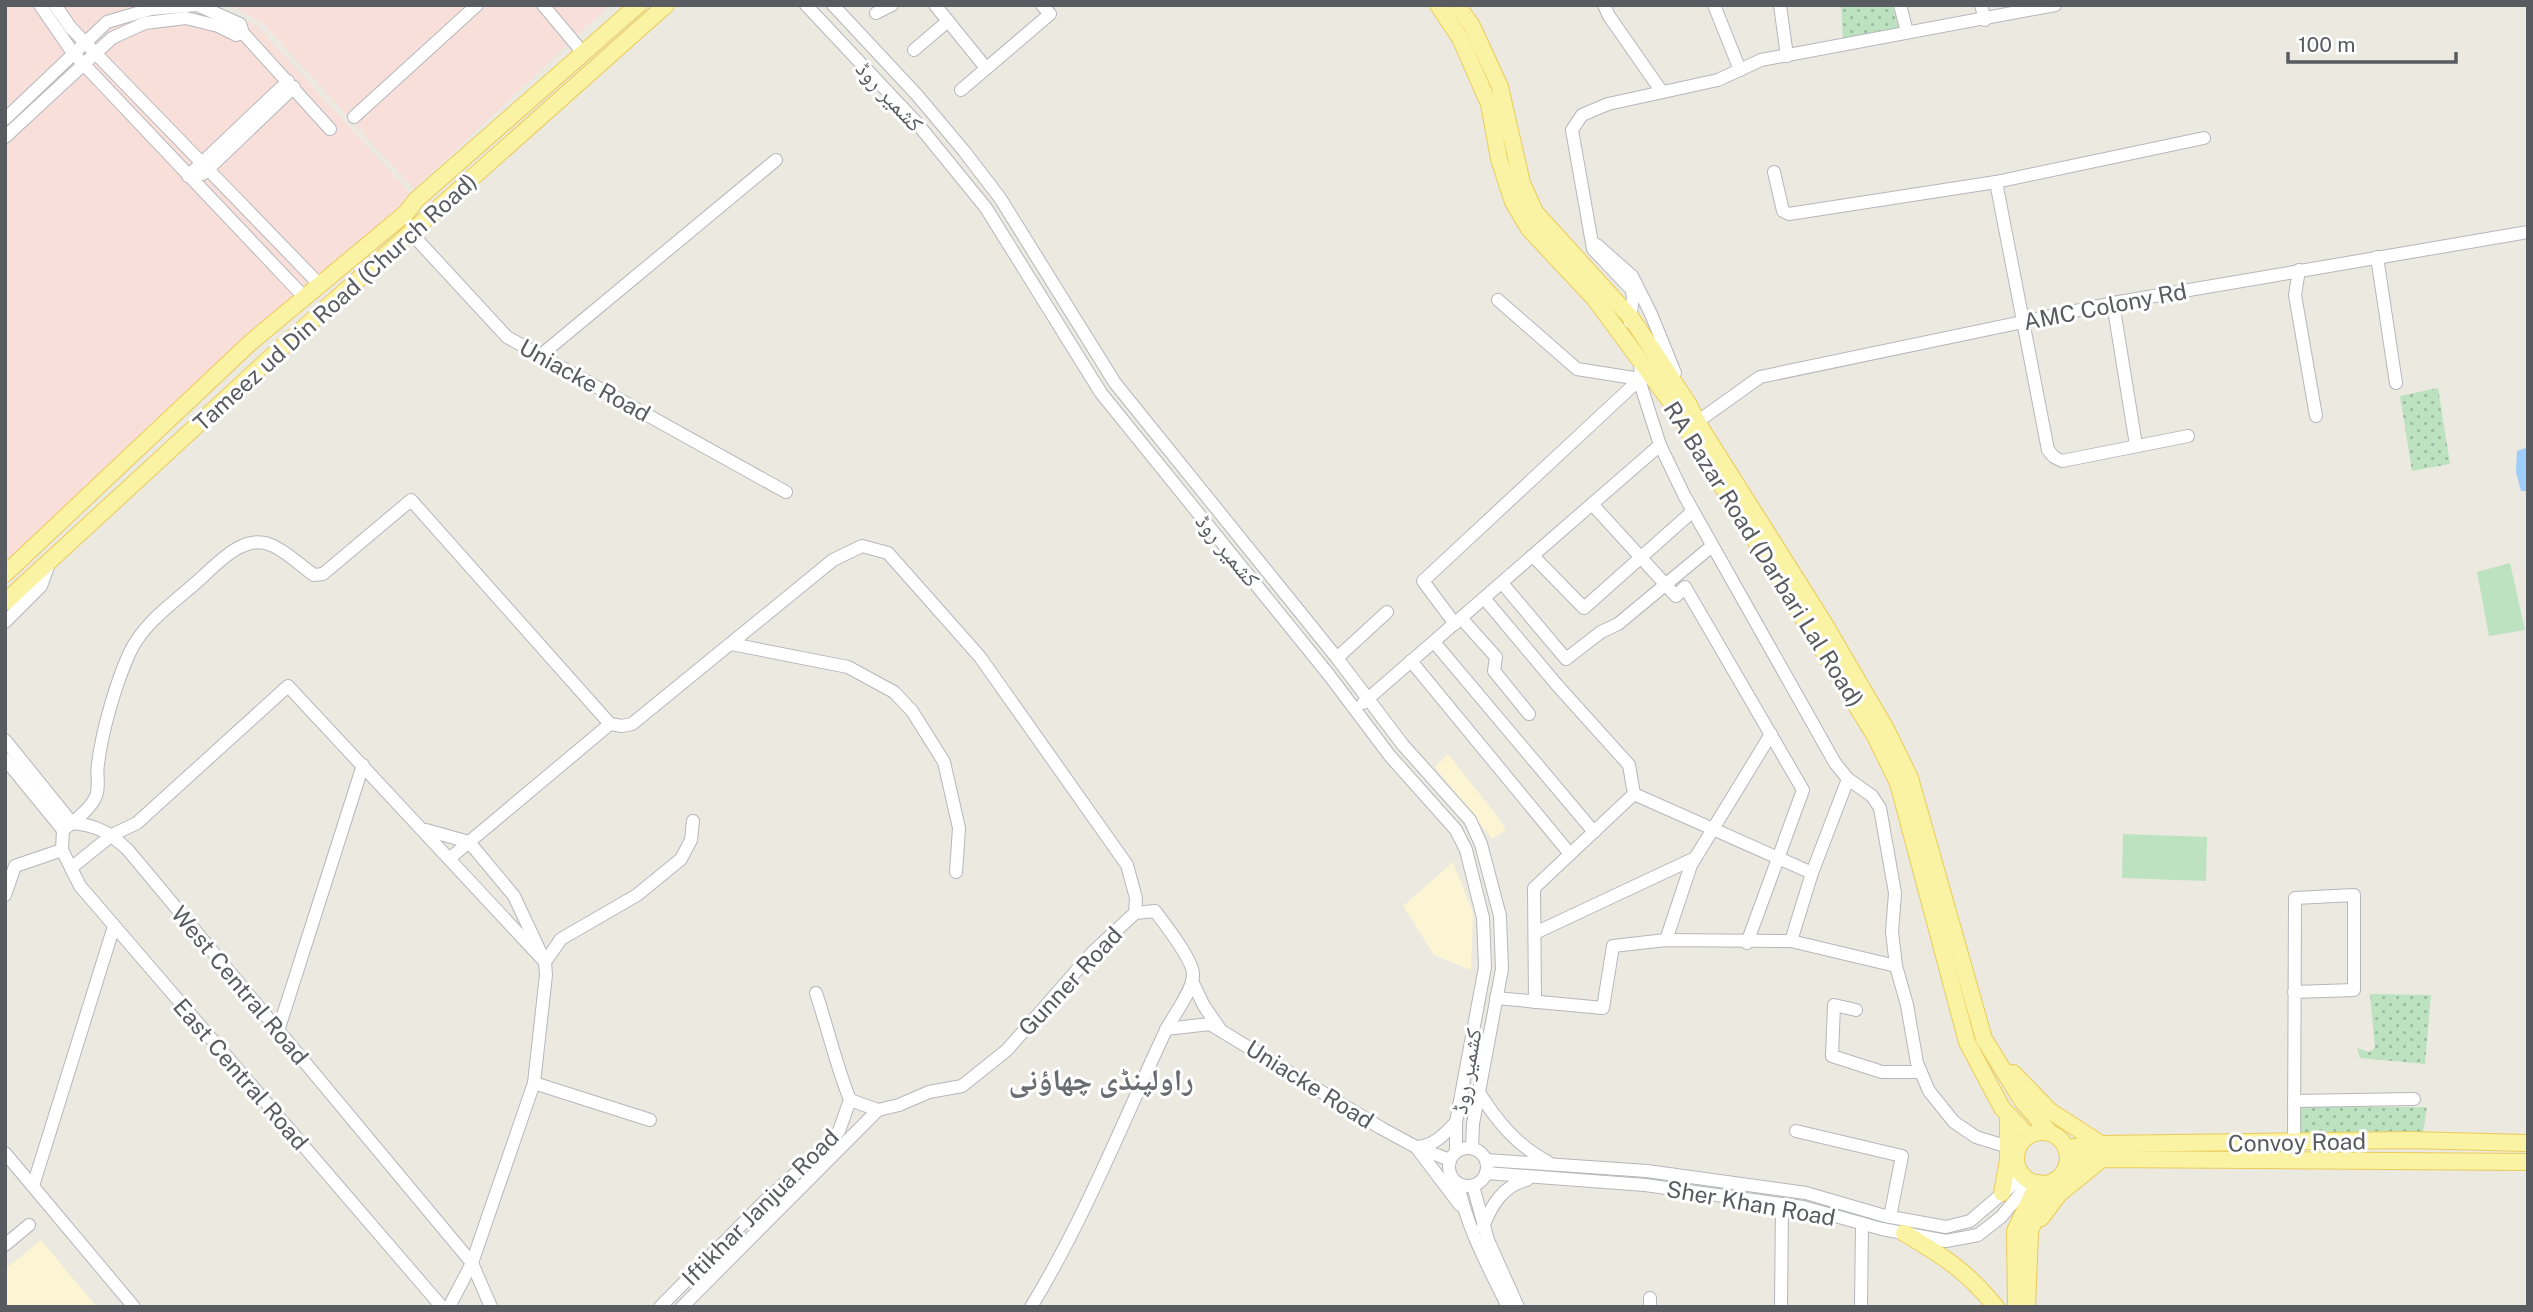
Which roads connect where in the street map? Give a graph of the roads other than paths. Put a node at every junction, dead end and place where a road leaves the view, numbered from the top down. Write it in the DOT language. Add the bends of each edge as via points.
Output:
graph roads {
  1 [pos="40,5"];
  2 [pos="55,5"];
  3 [pos="477,5"];
  4 [pos="543,5"];
  5 [pos="638,5"];
  6 [pos="666,5"];
  7 [pos="806,5"];
  8 [pos="833,5"];
  9 [pos="892,5"];
  10 [pos="935,5"];
  11 [pos="1438,5"];
  12 [pos="1457,5"];
  13 [pos="1604,5"];
  14 [pos="1714,5"];
  15 [pos="1780,5"];
  16 [pos="1899,5"];
  17 [pos="1981,5"];
  18 [pos="2056,5"];
  19 [pos="1051,8"];
  20 [pos="876,13"];
  21 [pos="1985,20"];
  22 [pos="948,21"];
  23 [pos="1907,32"];
  24 [pos="243,33"];
  25 [pos="85,42"];
  26 [pos="914,50"];
  27 [pos="96,52"];
  28 [pos="73,53"];
  29 [pos="584,54"];
  30 [pos="1787,56"];
  31 [pos="84,64"];
  32 [pos="986,68"];
  33 [pos="1740,70"];
  34 [pos="291,84"];
  35 [pos="548,85"];
  36 [pos="961,90"];
  37 [pos="1662,92"];
  38 [pos="561,99"];
  39 [pos="354,117"];
  40 [pos="5,118"];
  41 [pos="330,129"];
  42 [pos="5,137"];
  43 [pos="2204,138"];
  44 [pos="964,151"];
  45 [pos="776,160"];
  46 [pos="949,162"];
  47 [pos="205,166"];
  48 [pos="1774,172"];
  49 [pos="192,179"];
  50 [pos="1996,182"];
  51 [pos="2528,232"];
  52 [pos="411,233"];
  53 [pos="1591,240"];
  54 [pos="1027,242"];
  55 [pos="1012,250"];
  56 [pos="2377,257"];
  57 [pos="2299,270"];
  58 [pos="320,285"];
  59 [pos="305,298"];
  60 [pos="1498,300"];
  61 [pos="2113,303"];
  62 [pos="1632,319"];
  63 [pos="2023,321"];
  64 [pos="1622,334"];
  65 [pos="251,342"];
  66 [pos="1089,342"];
  67 [pos="1075,351"];
  68 [pos="541,355"];
  69 [pos="270,358"];
  70 [pos="1640,358"];
  71 [pos="1640,379"];
  72 [pos="2396,383"];
  73 [pos="1689,405"];
  74 [pos="2316,416"];
  75 [pos="1697,422"];
  76 [pos="2188,436"];
  77 [pos="1660,445"];
  78 [pos="2136,445"];
  79 [pos="786,492"];
  80 [pos="1592,505"];
  81 [pos="1693,511"];
  82 [pos="1241,540"];
  83 [pos="1712,546"];
  84 [pos="1228,551"];
  85 [pos="1533,556"];
  86 [pos="1641,558"];
  87 [pos="50,561"];
  88 [pos="1264,568"];
  89 [pos="5,574"];
  90 [pos="1251,579"];
  91 [pos="1502,583"];
  92 [pos="1664,584"];
  93 [pos="1485,598"];
  94 [pos="5,602"];
  95 [pos="1387,612"];
  96 [pos="5,621"];
  97 [pos="1458,621"];
  98 [pos="1434,642"];
  99 [pos="731,644"];
  100 [pos="1339,661"];
  101 [pos="1411,661"];
  102 [pos="1329,674"];
  103 [pos="1367,699"];
  104 [pos="1355,710"];
  105 [pos="1529,713"];
  106 [pos="610,724"];
  107 [pos="1771,734"];
  108 [pos="5,740"];
  109 [pos="5,759"];
  110 [pos="363,765"];
  111 [pos="1848,779"];
  112 [pos="1634,794"];
  113 [pos="693,821"];
  114 [pos="68,826"];
  115 [pos="1713,829"];
  116 [pos="424,830"];
  117 [pos="1594,832"];
  118 [pos="112,835"];
  119 [pos="469,842"];
  120 [pos="62,850"];
  121 [pos="1570,854"];
  122 [pos="450,858"];
  123 [pos="1695,858"];
  124 [pos="1778,858"];
  125 [pos="71,868"];
  126 [pos="956,872"];
  127 [pos="1812,873"];
  128 [pos="5,895"];
  129 [pos="1135,913"];
  130 [pos="114,926"];
  131 [pos="1535,933"];
  132 [pos="1666,940"];
  133 [pos="1791,941"];
  134 [pos="1747,943"];
  135 [pos="545,962"];
  136 [pos="1896,966"];
  137 [pos="1192,981"];
  138 [pos="2294,992"];
  139 [pos="816,993"];
  140 [pos="1496,998"];
  141 [pos="1535,1002"];
  142 [pos="1856,1010"];
  143 [pos="1166,1029"];
  144 [pos="1220,1029"];
  145 [pos="278,1031"];
  146 [pos="1994,1053"];
  147 [pos="1921,1072"];
  148 [pos="534,1083"];
  149 [pos="1478,1091"];
  150 [pos="2414,1099"];
  151 [pos="850,1100"];
  152 [pos="2294,1101"];
  153 [pos="878,1110"];
  154 [pos="2008,1115"];
  155 [pos="650,1120"];
  156 [pos="1456,1122"];
  157 [pos="1796,1131"];
  158 [pos="2050,1133"];
  159 [pos="366,1136"];
  160 [pos="2028,1136"];
  161 [pos="2294,1142"];
  162 [pos="2528,1143"];
  163 [pos="1416,1147"];
  164 [pos="1472,1148"];
  165 [pos="2066,1148"];
  166 [pos="2013,1149"];
  167 [pos="2101,1152"];
  168 [pos="5,1153"];
  169 [pos="1453,1156"];
  170 [pos="2528,1162"];
  171 [pos="1553,1165"];
  172 [pos="2067,1166"];
  173 [pos="1486,1167"];
  174 [pos="1537,1178"];
  175 [pos="2035,1180"];
  176 [pos="1458,1184"];
  177 [pos="33,1186"];
  178 [pos="1473,1186"];
  179 [pos="2002,1193"];
  180 [pos="1782,1204"];
  181 [pos="1464,1211"];
  182 [pos="1890,1217"];
  183 [pos="1862,1224"];
  184 [pos="29,1225"];
  185 [pos="1483,1227"];
  186 [pos="2030,1232"];
  187 [pos="1904,1233"];
  188 [pos="5,1245"];
  189 [pos="472,1263"];
  190 [pos="675,1292"];
  191 [pos="662,1306"];
  192 [pos="683,1306"];
  193 [pos="134,1307"];
  194 [pos="442,1307"];
  195 [pos="449,1307"];
  196 [pos="491,1307"];
  197 [pos="1031,1307"];
  198 [pos="1508,1307"];
  199 [pos="1518,1307"];
  200 [pos="1781,1307"];
  201 [pos="1861,1307"];
  202 [pos="1996,1307"];
  203 [pos="2016,1307"];
  204 [pos="2027,1307"];
  1 -- 28 [label="street"];
  2 -- 25 [label="street"];
  3 -- 39 [label="street"];
  4 -- 29 [label="street"];
  5 -- 29 [label="main road, Tameez ud Din Road (Church Road)"];
  6 -- 38 [label="main road, Tameez ud Din Road (Church Road)"];
  7 -- 46 [label="street, کشمیر روڈ"];
  8 -- 44 [label="street, کشمیر روڈ"];
  9 -- 20 [label="street"];
  10 -- 22 [label="street"];
  11 -- 64 [label="main road, RA Bazar Road (Darbari Lal Road)" via="1460,38 1489,104 1513,202 1529,229"];
  12 -- 62 [label="main road, RA Bazar Road (Darbari Lal Road)" via="1472,26 1500,87 1521,183 1535,212"];
  13 -- 37 [label="street"];
  14 -- 33 [label="street"];
  15 -- 30 [label="street"];
  16 -- 23 [label="street"];
  17 -- 21 [label="street"];
  18 -- 21 [label="street"];
  19 -- 32 [label="street"];
  21 -- 23 [label="street"];
  22 -- 26 [label="street"];
  22 -- 32 [label="street"];
  23 -- 30 [label="street"];
  24 -- 25 [label="street" via="240,24 197,5 132,13 107,23"];
  24 -- 27 [label="street" via="236,35 186,18 145,23 112,38"];
  24 -- 34 [label="street"];
  25 -- 27 [label="street"];
  25 -- 28 [label="street"];
  27 -- 31 [label="street"];
  27 -- 47 [label="street"];
  28 -- 31 [label="street"];
  28 -- 40 [label="street"];
  29 -- 35 [label="main road, Tameez ud Din Road (Church Road)"];
  30 -- 33 [label="street"];
  31 -- 42 [label="street"];
  31 -- 49 [label="street"];
  32 -- 36 [label="street"];
  33 -- 37 [label="street" via="1718,80"];
  34 -- 41 [label="street"];
  34 -- 47 [label="street"];
  35 -- 38 [label="main road"];
  35 -- 58 [label="main road, Tameez ud Din Road (Church Road)"];
  37 -- 53 [label="street" via="1608,104 1582,115 1572,130"];
  38 -- 52 [label="main road, Tameez ud Din Road (Church Road)"];
  43 -- 50 [label="street"];
  44 -- 46 [label="street"];
  44 -- 54 [label="street, کشمیر روڈ"];
  45 -- 68 [label="street"];
  46 -- 55 [label="street, کشمیر روڈ"];
  47 -- 49 [label="street"];
  47 -- 58 [label="street"];
  48 -- 50 [label="street" via="1783,211 1788,214"];
  49 -- 59 [label="street"];
  50 -- 63 [label="street"];
  51 -- 56 [label="street, AMC Colony Rd"];
  52 -- 68 [label="street, Uniacke Road" via="507,337"];
  52 -- 69 [label="main road, Tameez ud Din Road (Church Road)"];
  53 -- 62 [label="street" via="1601,260 1631,289"];
  53 -- 73 [label="street" via="1632,276"];
  54 -- 55 [label="street"];
  54 -- 66 [label="street, کشمیر روڈ"];
  55 -- 67 [label="street, کشمیر روڈ"];
  56 -- 57 [label="street, AMC Colony Rd"];
  56 -- 72 [label="street"];
  57 -- 61 [label="street, AMC Colony Rd"];
  57 -- 74 [label="street" via="2295,295"];
  58 -- 59 [label="main road, Tameez ud Din Road (Church Road)"];
  59 -- 65 [label="main road, Tameez ud Din Road (Church Road)"];
  60 -- 71 [label="street" via="1577,369"];
  61 -- 63 [label="street, AMC Colony Rd"];
  61 -- 78 [label="street"];
  62 -- 64 [label="street"];
  62 -- 73 [label="main road, RA Bazar Road (Darbari Lal Road)"];
  63 -- 75 [label="street, AMC Colony Rd" via="1760,377"];
  63 -- 78 [label="street" via="2054,457 2062,461"];
  64 -- 70 [label="main road, RA Bazar Road (Darbari Lal Road)"];
  65 -- 69 [label="main road"];
  65 -- 89 [label="main road, Tameez ud Din Road (Church Road)"];
  66 -- 67 [label="street"];
  66 -- 82 [label="street, کشمیر روڈ" via="1115,383"];
  67 -- 84 [label="street, کشمیر روڈ" via="1101,393"];
  68 -- 79 [label="street, Uniacke Road"];
  69 -- 87 [label="main road, Tameez ud Din Road (Church Road)"];
  70 -- 71 [label="street"];
  70 -- 154 [label="main road, RA Bazar Road (Darbari Lal Road)" via="1875,736 1898,783 1967,1042"];
  71 -- 77 [label="street"];
  71 -- 97 [label="street" via="1423,581"];
  73 -- 75 [label="main road, RA Bazar Road (Darbari Lal Road)"];
  75 -- 146 [label="main road, RA Bazar Road (Darbari Lal Road)" via="1824,624 1910,778 1984,1039"];
  76 -- 78 [label="street"];
  77 -- 80 [label="street"];
  77 -- 81 [label="street"];
  80 -- 85 [label="street"];
  80 -- 86 [label="street"];
  81 -- 83 [label="street"];
  81 -- 86 [label="street"];
  82 -- 84 [label="street"];
  82 -- 88 [label="street, کشمیر روڈ"];
  83 -- 92 [label="street"];
  83 -- 111 [label="street" via="1835,764"];
  84 -- 90 [label="street, کشمیر روڈ"];
  85 -- 86 [label="street" via="1584,608"];
  85 -- 91 [label="street"];
  86 -- 92 [label="street"];
  87 -- 94 [label="main road, Tameez ud Din Road (Church Road)"];
  87 -- 96 [label="street" via="41,586"];
  88 -- 90 [label="street"];
  88 -- 100 [label="street, کشمیر روڈ"];
  90 -- 102 [label="street, کشمیر روڈ"];
  91 -- 92 [label="street" via="1566,659 1618,624"];
  91 -- 93 [label="street"];
  92 -- 107 [label="street" via="1676,596 1685,587"];
  93 -- 97 [label="street"];
  93 -- 112 [label="street" via="1629,765"];
  95 -- 100 [label="street"];
  97 -- 98 [label="street"];
  97 -- 105 [label="street" via="1496,657 1494,671"];
  98 -- 101 [label="street"];
  98 -- 117 [label="street"];
  99 -- 106 [label="street" via="632,724"];
  99 -- 126 [label="street" via="848,667 894,692 912,711 944,762 959,828"];
  99 -- 129 [label="street" via="833,560 862,546 888,554 980,657 1127,865"];
  100 -- 102 [label="street"];
  100 -- 103 [label="street, کشمیر روڈ"];
  101 -- 103 [label="street"];
  101 -- 121 [label="street"];
  102 -- 104 [label="street, کشمیر روڈ"];
  103 -- 104 [label="street"];
  103 -- 140 [label="street, کشمیر روڈ" via="1471,820 1482,844 1500,916 1502,969"];
  104 -- 156 [label="street, کشمیر روڈ" via="1456,830 1466,850 1483,918 1485,967"];
  106 -- 114 [label="street" via="411,500 323,574 314,576 273,545 260,541 244,544 154,620 129,653 106,724 97,765 97,793 92,804"];
  106 -- 119 [label="street"];
  107 -- 115 [label="street"];
  107 -- 124 [label="street" via="1803,790"];
  108 -- 114 [label="street"];
  109 -- 114 [label="street"];
  110 -- 116 [label="street"];
  110 -- 118 [label="street" via="288,686 137,823"];
  110 -- 145 [label="street"];
  111 -- 127 [label="street"];
  111 -- 136 [label="street" via="1872,796 1880,808 1895,893 1892,932"];
  112 -- 115 [label="street"];
  112 -- 117 [label="street"];
  113 -- 135 [label="street" via="691,840 681,859 637,894 561,939"];
  114 -- 118 [label="street" via="92,825"];
  114 -- 120 [label="street"];
  115 -- 123 [label="street"];
  115 -- 124 [label="street"];
  116 -- 119 [label="street"];
  116 -- 122 [label="street"];
  117 -- 121 [label="street"];
  118 -- 125 [label="street"];
  118 -- 145 [label="street, West Central Road"];
  118 -- 159 [label="street, West Central Road"];
  119 -- 122 [label="street"];
  119 -- 135 [label="street" via="514,896"];
  120 -- 125 [label="street, East Central Road"];
  120 -- 128 [label="street" via="15,866"];
  121 -- 131 [label="street" via="1534,888"];
  122 -- 135 [label="street"];
  123 -- 131 [label="street"];
  123 -- 132 [label="street"];
  124 -- 127 [label="street"];
  124 -- 134 [label="street"];
  125 -- 130 [label="street, East Central Road"];
  127 -- 133 [label="street"];
  129 -- 137 [label="street, Gunner Road" via="1155,911 1194,971"];
  129 -- 153 [label="street, Gunner Road" via="1092,953 1007,1050 962,1086"];
  130 -- 177 [label="street"];
  130 -- 194 [label="street, East Central Road"];
  131 -- 141 [label="street"];
  132 -- 134 [label="street"];
  132 -- 141 [label="street" via="1613,946 1603,1008"];
  133 -- 134 [label="street"];
  133 -- 136 [label="street"];
  135 -- 148 [label="street"];
  136 -- 147 [label="street"];
  137 -- 143 [label="street"];
  137 -- 144 [label="street"];
  138 -- 138 [label="street" via="2295,898 2354,895 2354,990"];
  138 -- 152 [label="street"];
  139 -- 151 [label="street"];
  140 -- 141 [label="street"];
  140 -- 149 [label="street, کشمیر روڈ"];
  142 -- 147 [label="street" via="1834,1004 1832,1056 1882,1072"];
  143 -- 144 [label="street, Uniacke Road" via="1210,1024"];
  143 -- 197 [label="street" via="1120,1133"];
  144 -- 163 [label="street, Uniacke Road"];
  145 -- 159 [label="street, West Central Road"];
  146 -- 158 [label="main road, RA Bazar Road (Darbari Lal Road)" via="2023,1102"];
  146 -- 167 [label="main road" via="2050,1111"];
  147 -- 166 [label="street" via="1929,1091 1954,1122 1976,1137"];
  148 -- 155 [label="street"];
  148 -- 189 [label="street"];
  149 -- 164 [label="street, کشمیر روڈ"];
  149 -- 171 [label="street" via="1522,1146"];
  150 -- 152 [label="street"];
  151 -- 153 [label="street"];
  151 -- 190 [label="street, Iftikhar Janjua Road" via="839,1131 825,1147"];
  152 -- 161 [label="street"];
  153 -- 192 [label="street, Iftikhar Janjua Road"];
  154 -- 160 [label="main road, RA Bazar Road (Darbari Lal Road)"];
  154 -- 166 [label="main road"];
  156 -- 163 [label="street" via="1441,1138"];
  156 -- 169 [label="street, کشمیر روڈ"];
  157 -- 182 [label="street" via="1902,1156"];
  158 -- 160 [label="main road"];
  158 -- 165 [label="main road"];
  159 -- 189 [label="street, West Central Road"];
  160 -- 166 [label="main road"];
  161 -- 162 [label="main road, Convoy Road"];
  161 -- 167 [label="main road, Convoy Road"];
  163 -- 169 [label="street, Uniacke Road"];
  163 -- 181 [label="street"];
  164 -- 169 [label="street"];
  164 -- 173 [label="street" via="1479,1151"];
  165 -- 167 [label="main road, Convoy Road"];
  165 -- 172 [label="main road"];
  166 -- 175 [label="main road" via="2017,1164"];
  166 -- 179 [label="main road"];
  167 -- 170 [label="main road, Convoy Road"];
  167 -- 172 [label="main road, Convoy Road"];
  167 -- 186 [label="main road" via="2059,1194"];
  168 -- 177 [label="street"];
  169 -- 176 [label="street" via="1450,1173"];
  171 -- 173 [label="street, Sher Khan Road"];
  171 -- 182 [label="street, Sher Khan Road" via="1647,1171 1806,1193"];
  172 -- 175 [label="main road" via="2060,1177"];
  173 -- 174 [label="street, Sher Khan Road"];
  173 -- 178 [label="street" via="1481,1181"];
  174 -- 180 [label="street, Sher Khan Road" via="1646,1185"];
  174 -- 185 [label="street" via="1517,1182 1502,1194 1491,1206"];
  175 -- 179 [label="street, Sher Khan Road"];
  175 -- 186 [label="main road"];
  175 -- 187 [label="street, Sher Khan Road" via="1978,1235 1946,1241"];
  175 -- 203 [label="main road" via="2015,1231"];
  176 -- 178 [label="street"];
  176 -- 181 [label="street"];
  177 -- 193 [label="street"];
  178 -- 185 [label="street"];
  179 -- 182 [label="street, Sher Khan Road" via="1970,1221 1946,1227"];
  180 -- 183 [label="street, Sher Khan Road"];
  180 -- 200 [label="street"];
  181 -- 198 [label="street"];
  183 -- 187 [label="street, Sher Khan Road"];
  183 -- 201 [label="street"];
  184 -- 188 [label="street"];
  185 -- 199 [label="street"];
  186 -- 204 [label="main road"];
  187 -- 202 [label="main road" via="1955,1263"];
  189 -- 195 [label="street"];
  189 -- 196 [label="street, West Central Road"];
  190 -- 191 [label="street, Iftikhar Janjua Road"];
  190 -- 192 [label="street"];
}
